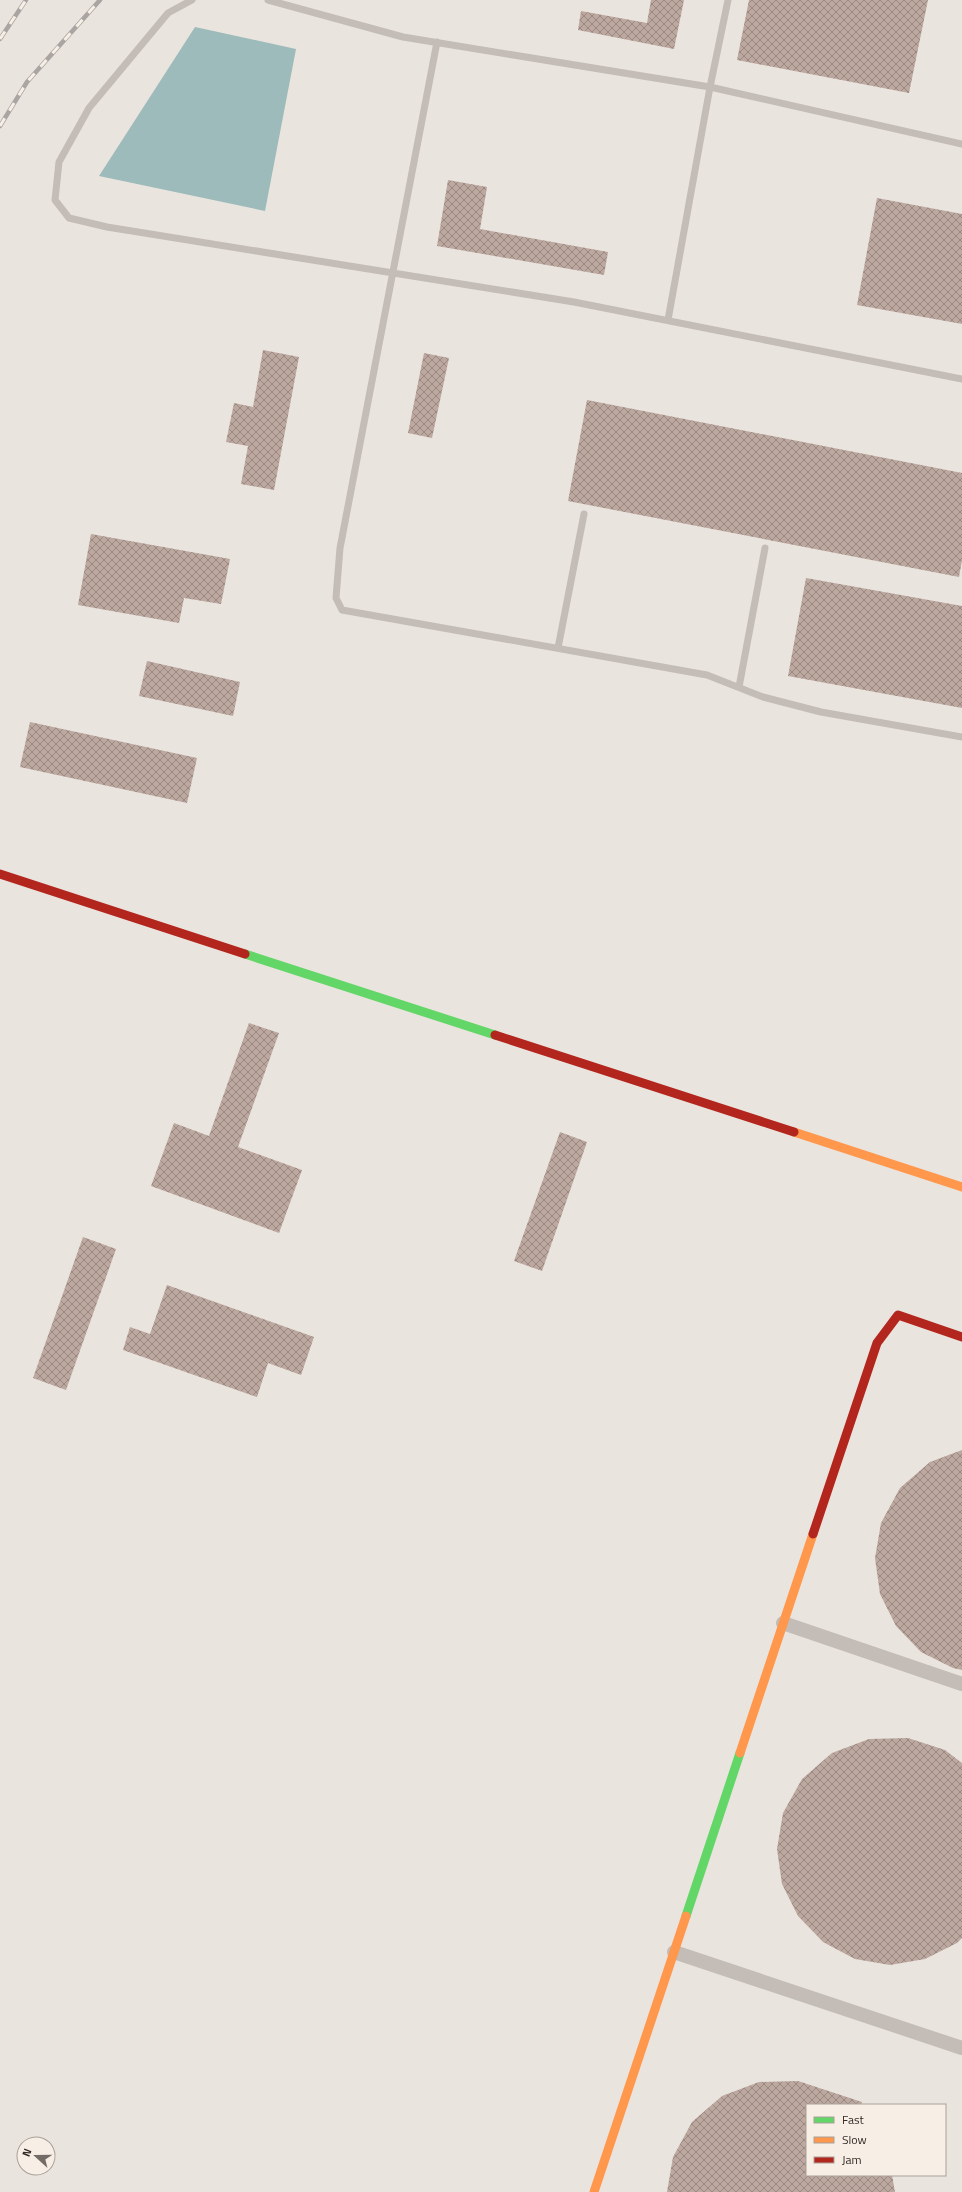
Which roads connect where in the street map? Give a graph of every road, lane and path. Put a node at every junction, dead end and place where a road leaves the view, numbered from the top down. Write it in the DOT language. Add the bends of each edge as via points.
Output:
graph roads {
  1 [pos="192,0"];
  2 [pos="268,0"];
  3 [pos="728,0"];
  4 [pos="437,42"];
  5 [pos="710,88"];
  6 [pos="962,144"];
  7 [pos="392,272"];
  8 [pos="668,320"];
  9 [pos="962,379"];
  10 [pos="584,514"];
  11 [pos="765,548"];
  12 [pos="558,648"];
  13 [pos="739,687"];
  14 [pos="962,737"];
  15 [pos="0,874"];
  16 [pos="962,1187"];
  17 [pos="962,1337"];
  18 [pos="783,1623"];
  19 [pos="962,1684"];
  20 [pos="674,1952"];
  21 [pos="962,2048"];
  22 [pos="594,2192"];
  1 -- 7 [label="lane" via="168,13 89,108 59,162 54,200 69,218 107,227"];
  2 -- 4 [label="lane" via="403,37"];
  3 -- 5 [label="lane"];
  4 -- 5 [label="lane"];
  4 -- 7 [label="lane"];
  5 -- 6 [label="lane"];
  5 -- 8 [label="lane"];
  7 -- 8 [label="lane"];
  7 -- 12 [label="lane" via="340,548 336,598 342,610"];
  8 -- 9 [label="lane"];
  10 -- 12 [label="lane"];
  11 -- 13 [label="lane"];
  12 -- 13 [label="lane" via="707,675"];
  13 -- 14 [label="lane" via="763,697 821,712"];
  15 -- 16 [label="street"];
  17 -- 18 [label="street" via="898,1315 877,1343"];
  18 -- 19 [label="street"];
  18 -- 20 [label="street"];
  20 -- 21 [label="street"];
  20 -- 22 [label="street"];
}
